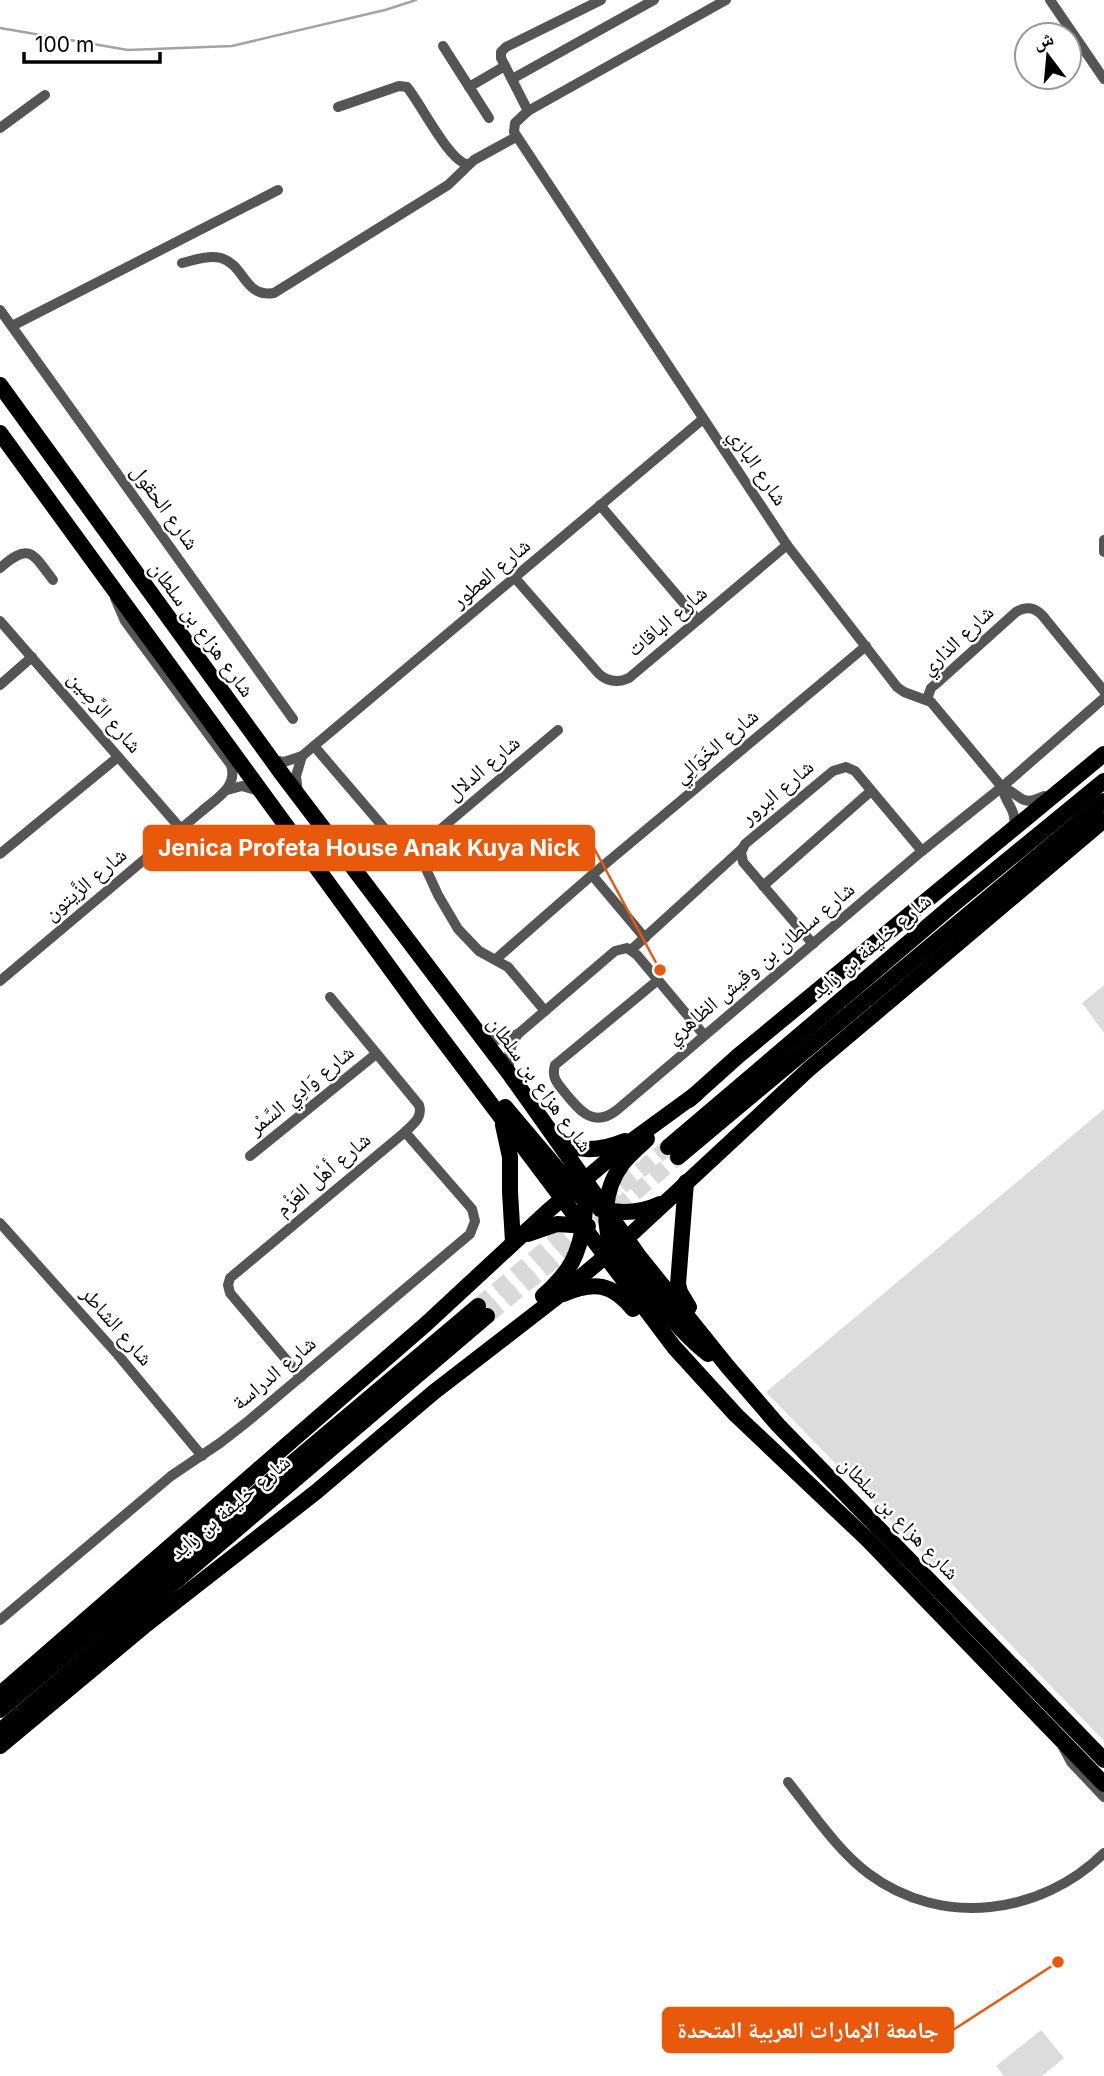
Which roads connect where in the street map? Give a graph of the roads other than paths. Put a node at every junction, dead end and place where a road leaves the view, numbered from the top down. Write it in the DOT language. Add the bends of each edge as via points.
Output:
graph roads {
  1 [pos="601,0"];
  2 [pos="654,0"];
  3 [pos="726,0"];
  4 [pos="1050,0"];
  5 [pos="443,46"];
  6 [pos="505,66"];
  7 [pos="512,79"];
  8 [pos="1104,79"];
  9 [pos="469,87"];
  10 [pos="45,95"];
  11 [pos="338,107"];
  12 [pos="528,111"];
  13 [pos="489,118"];
  14 [pos="0,128"];
  15 [pos="516,137"];
  16 [pos="467,164"];
  17 [pos="278,190"];
  18 [pos="182,263"];
  19 [pos="5,319"];
  20 [pos="0,385"];
  21 [pos="703,419"];
  22 [pos="0,433"];
  23 [pos="600,505"];
  24 [pos="1104,540"];
  25 [pos="787,545"];
  26 [pos="1104,552"];
  27 [pos="0,568"];
  28 [pos="516,578"];
  29 [pos="53,580"];
  30 [pos="113,586"];
  31 [pos="698,620"];
  32 [pos="0,621"];
  33 [pos="866,646"];
  34 [pos="32,657"];
  35 [pos="0,685"];
  36 [pos="1104,691"];
  37 [pos="1104,698"];
  38 [pos="927,699"];
  39 [pos="293,719"];
  40 [pos="558,730"];
  41 [pos="314,746"];
  42 [pos="1104,754"];
  43 [pos="302,756"];
  44 [pos="118,757"];
  45 [pos="272,760"];
  46 [pos="1104,781"];
  47 [pos="1002,787"];
  48 [pos="226,790"];
  49 [pos="871,791"];
  50 [pos="264,794"];
  51 [pos="1054,796"];
  52 [pos="300,797"];
  53 [pos="1104,801"];
  54 [pos="1104,820"];
  55 [pos="1014,828"];
  56 [pos="181,829"];
  57 [pos="416,847"];
  58 [pos="2,848"];
  59 [pos="743,848"];
  60 [pos="922,851"];
  61 [pos="592,875"];
  62 [pos="763,886"];
  63 [pos="645,938"];
  64 [pos="813,944"];
  65 [pos="631,950"];
  66 [pos="496,959"];
  67 [pos="658,980"];
  68 [pos="0,981"];
  69 [pos="330,997"];
  70 [pos="545,1011"];
  71 [pos="518,1034"];
  72 [pos="704,1035"];
  73 [pos="484,1041"];
  74 [pos="376,1054"];
  75 [pos="511,1076"];
  76 [pos="476,1083"];
  77 [pos="696,1094"];
  78 [pos="501,1116"];
  79 [pos="405,1132"];
  80 [pos="554,1138"];
  81 [pos="250,1156"];
  82 [pos="687,1182"];
  83 [pos="577,1192"];
  84 [pos="669,1199"];
  85 [pos="606,1210"];
  86 [pos="0,1223"];
  87 [pos="582,1225"];
  88 [pos="516,1240"];
  89 [pos="613,1245"];
  90 [pos="557,1297"];
  91 [pos="728,1367"];
  92 [pos="695,1371"];
  93 [pos="301,1377"];
  94 [pos="434,1392"];
  95 [pos="202,1456"];
  96 [pos="0,1620"];
  97 [pos="0,1694"];
  98 [pos="0,1710"];
  99 [pos="0,1731"];
  100 [pos="1061,1740"];
  101 [pos="0,1746"];
  102 [pos="1104,1760"];
  103 [pos="788,1782"];
  104 [pos="1104,1784"];
  105 [pos="1104,1797"];
  106 [pos="1104,1853"];
  1 -- 6 [label="street" via="506,47 501,52"];
  2 -- 7 [label="street"];
  3 -- 12 [label="street"];
  4 -- 8 [label="street"];
  5 -- 9 [label="street"];
  6 -- 7 [label="street"];
  6 -- 9 [label="street"];
  7 -- 12 [label="street"];
  9 -- 13 [label="street"];
  10 -- 14 [label="street"];
  11 -- 16 [label="street" via="407,87 448,148"];
  12 -- 15 [label="street" via="514,123"];
  15 -- 16 [label="street"];
  15 -- 21 [label="street, شارع البازي"];
  16 -- 18 [label="street" via="448,185 274,293 252,288 231,263 220,258"];
  17 -- 19 [label="street"];
  19 -- 39 [label="street, شارع الحقول"];
  20 -- 45 [label="main road, شارع هزاع بن سلطان"];
  21 -- 23 [label="street, شارع العطور"];
  21 -- 25 [label="street, شارع البازي"];
  22 -- 30 [label="main road, شارع هزاع بن سلطان"];
  23 -- 28 [label="street, شارع العطور"];
  23 -- 31 [label="street"];
  24 -- 26 [label="street"];
  25 -- 31 [label="street, شارع الباقات"];
  25 -- 33 [label="street, شارع البازي"];
  27 -- 29 [label="street" via="25,552 35,557"];
  28 -- 31 [label="street, شارع الباقات" via="599,674 613,681 629,678"];
  28 -- 41 [label="street, شارع العطور"];
  30 -- 48 [label="street" via="125,621 231,765 233,776"];
  30 -- 50 [label="main road, شارع هزاع بن سلطان"];
  32 -- 34 [label="street, شارع الرَّصِين"];
  33 -- 38 [label="street, شارع البازي" via="897,687"];
  33 -- 61 [label="street, شارع الخَوَالِي"];
  34 -- 35 [label="street"];
  34 -- 44 [label="street, شارع الرَّصِين"];
  36 -- 38 [label="street, شارع الذاري" via="1042,615 1025,608 931,688"];
  37 -- 47 [label="street, شارع سلطان بن وقيش الظاهري"];
  38 -- 47 [label="street, شارع البازي"];
  40 -- 57 [label="street, شارع الدلال"];
  41 -- 43 [label="street, شارع العطور"];
  41 -- 57 [label="street" via="397,843"];
  42 -- 51 [label="main road"];
  43 -- 45 [label="street" via="284,762"];
  43 -- 52 [label="street" via="296,776"];
  44 -- 56 [label="street, شارع الرَّصِين"];
  44 -- 58 [label="street"];
  45 -- 52 [label="main road, شارع هزاع بن سلطان"];
  46 -- 53 [label="main road, شارع خليفة بن زايد" via="955,903 673,1152"];
  47 -- 51 [label="street, شارع البازي" via="1023,801"];
  47 -- 55 [label="street, شارع البازي" via="1015,814"];
  47 -- 60 [label="street, شارع سلطان بن وقيش الظاهري"];
  48 -- 50 [label="street" via="242,786"];
  48 -- 56 [label="street, شارع الزَّيتون"];
  49 -- 59 [label="street, شارع البرور" via="850,767 836,768"];
  49 -- 60 [label="street, شارع البرور"];
  49 -- 62 [label="street"];
  50 -- 76 [label="main road, شارع هزاع بن سلطان"];
  51 -- 55 [label="main road"];
  52 -- 73 [label="main road, شارع هزاع بن سلطان"];
  54 -- 82 [label="main road" via="808,1069"];
  55 -- 77 [label="main road"];
  56 -- 68 [label="street, شارع الزَّيتون"];
  57 -- 66 [label="street" via="458,929 479,951"];
  59 -- 62 [label="street, شارع البرور" via="743,862"];
  59 -- 63 [label="street"];
  60 -- 64 [label="street, شارع سلطان بن وقيش الظاهري"];
  61 -- 63 [label="street"];
  61 -- 66 [label="street, شارع الخَوَالِي"];
  62 -- 64 [label="street, شارع البرور"];
  63 -- 65 [label="street"];
  64 -- 72 [label="street, شارع سلطان بن وقيش الظاهري"];
  65 -- 67 [label="street"];
  65 -- 70 [label="street" via="615,951"];
  66 -- 70 [label="street"];
  67 -- 72 [label="street"];
  67 -- 72 [label="street, شارع سلطان بن وقيش الظاهري" via="555,1065 555,1080 579,1109 595,1118 612,1114"];
  69 -- 74 [label="street, شارع أهْل العَزْم"];
  70 -- 71 [label="street"];
  71 -- 73 [label="street"];
  71 -- 75 [label="street" via="509,1054"];
  73 -- 75 [label="main road, شارع هزاع بن سلطان"];
  74 -- 79 [label="street, شارع أهْل العَزْم" via="421,1109"];
  74 -- 81 [label="street, شارع وَادِي السَّمْر"];
  75 -- 80 [label="main road, شارع هزاع بن سلطان"];
  76 -- 78 [label="main road, شارع هزاع بن سلطان"];
  76 -- 83 [label="main road" via="515,1117"];
  77 -- 80 [label="main road" via="614,1145 573,1148"];
  77 -- 83 [label="main road" via="621,1148"];
  77 -- 85 [label="main road" via="624,1162 611,1186"];
  78 -- 83 [label="main road, شارع هزاع بن سلطان"];
  78 -- 88 [label="main road" via="510,1157"];
  79 -- 93 [label="street, شارع الدراسة" via="471,1207 474,1227"];
  79 -- 93 [label="street, شارع أهْل العَزْم" via="229,1278 230,1293"];
  80 -- 83 [label="main road, شارع هزاع بن سلطان"];
  82 -- 84 [label="main road"];
  82 -- 91 [label="main road" via="678,1284"];
  83 -- 85 [label="main road"];
  83 -- 87 [label="main road"];
  83 -- 87 [label="main road, شارع هزاع بن سلطان"];
  83 -- 88 [label="main road"];
  84 -- 85 [label="main road" via="640,1211"];
  84 -- 89 [label="main road"];
  85 -- 89 [label="main road"];
  86 -- 95 [label="street, شارع الشاطر"];
  87 -- 88 [label="main road" via="557,1224"];
  87 -- 89 [label="main road" via="595,1228"];
  87 -- 94 [label="main road" via="573,1260 561,1278"];
  88 -- 97 [label="main road" via="426,1324"];
  89 -- 90 [label="main road"];
  89 -- 91 [label="main road" via="692,1340"];
  89 -- 92 [label="main road, شارع هزاع بن سلطان" via="631,1291"];
  90 -- 92 [label="main road" via="594,1287 616,1291 678,1365"];
  90 -- 94 [label="main road"];
  91 -- 102 [label="main road, شارع هزاع بن سلطان" via="778,1425"];
  92 -- 100 [label="main road, شارع هزاع بن سلطان" via="867,1539"];
  93 -- 95 [label="street, شارع الدراسة"];
  94 -- 101 [label="main road"];
  95 -- 96 [label="street, شارع الدراسة" via="162,1483"];
  98 -- 99 [label="main road, شارع خليفة بن زايد" via="482,1311"];
  100 -- 104 [label="main road, شارع هزاع بن سلطان"];
  100 -- 105 [label="street" via="1071,1762"];
  103 -- 106 [label="street" via="860,1866 894,1889 941,1905 995,1907 1029,1900 1075,1877"];
}
